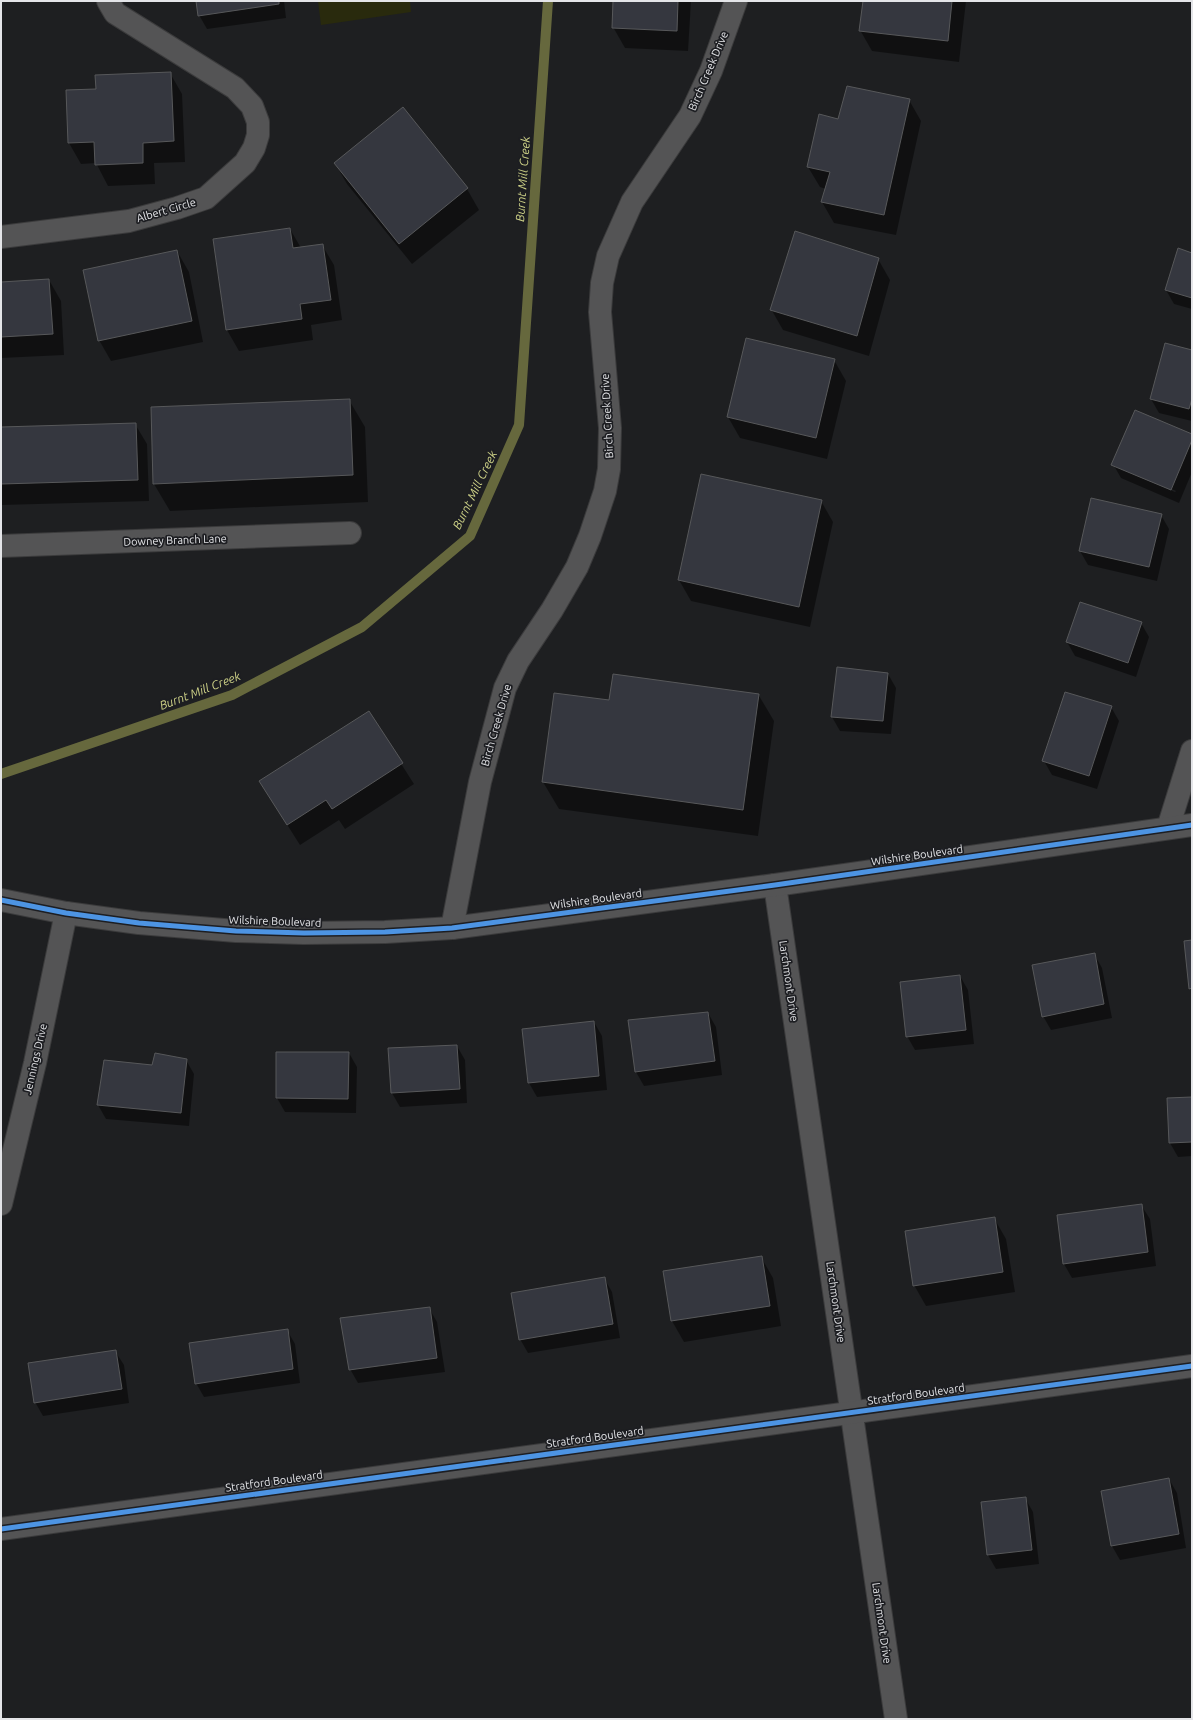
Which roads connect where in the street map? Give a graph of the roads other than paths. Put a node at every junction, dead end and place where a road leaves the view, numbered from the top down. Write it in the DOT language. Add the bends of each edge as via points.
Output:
graph roads {
  1 [pos="108,1"];
  2 [pos="736,1"];
  3 [pos="1,237"];
  4 [pos="350,533"];
  5 [pos="1,546"];
  6 [pos="1192,751"];
  7 [pos="1192,825"];
  8 [pos="1168,828"];
  9 [pos="775,885"];
  10 [pos="1,900"];
  11 [pos="66,913"];
  12 [pos="452,928"];
  13 [pos="1,1204"];
  14 [pos="1192,1366"];
  15 [pos="852,1412"];
  16 [pos="1,1529"];
  17 [pos="896,1719"];
  1 -- 3 [label="street, Albert Circle" via="115,14 235,88 252,106 256,117 258,135 254,148 246,163 206,198 128,221"];
  2 -- 12 [label="street, Birch Creek Drive" via="711,71 690,116 632,202 608,256 602,283 600,312 610,428 609,469 605,491 577,567 518,660 504,688 480,782"];
  4 -- 5 [label="street, Downey Branch Lane"];
  6 -- 8 [label="street"];
  7 -- 8 [label="street, Wilshire Boulevard"];
  8 -- 9 [label="street, Wilshire Boulevard"];
  9 -- 12 [label="street, Wilshire Boulevard"];
  9 -- 15 [label="street, Larchmont Drive"];
  10 -- 11 [label="street, Wilshire Boulevard"];
  11 -- 12 [label="street, Wilshire Boulevard" via="140,923 236,931 385,932"];
  11 -- 13 [label="street, Jennings Drive" via="35,1063"];
  14 -- 15 [label="street, Stratford Boulevard"];
  15 -- 16 [label="street, Stratford Boulevard"];
  15 -- 17 [label="street, Larchmont Drive"];
}
